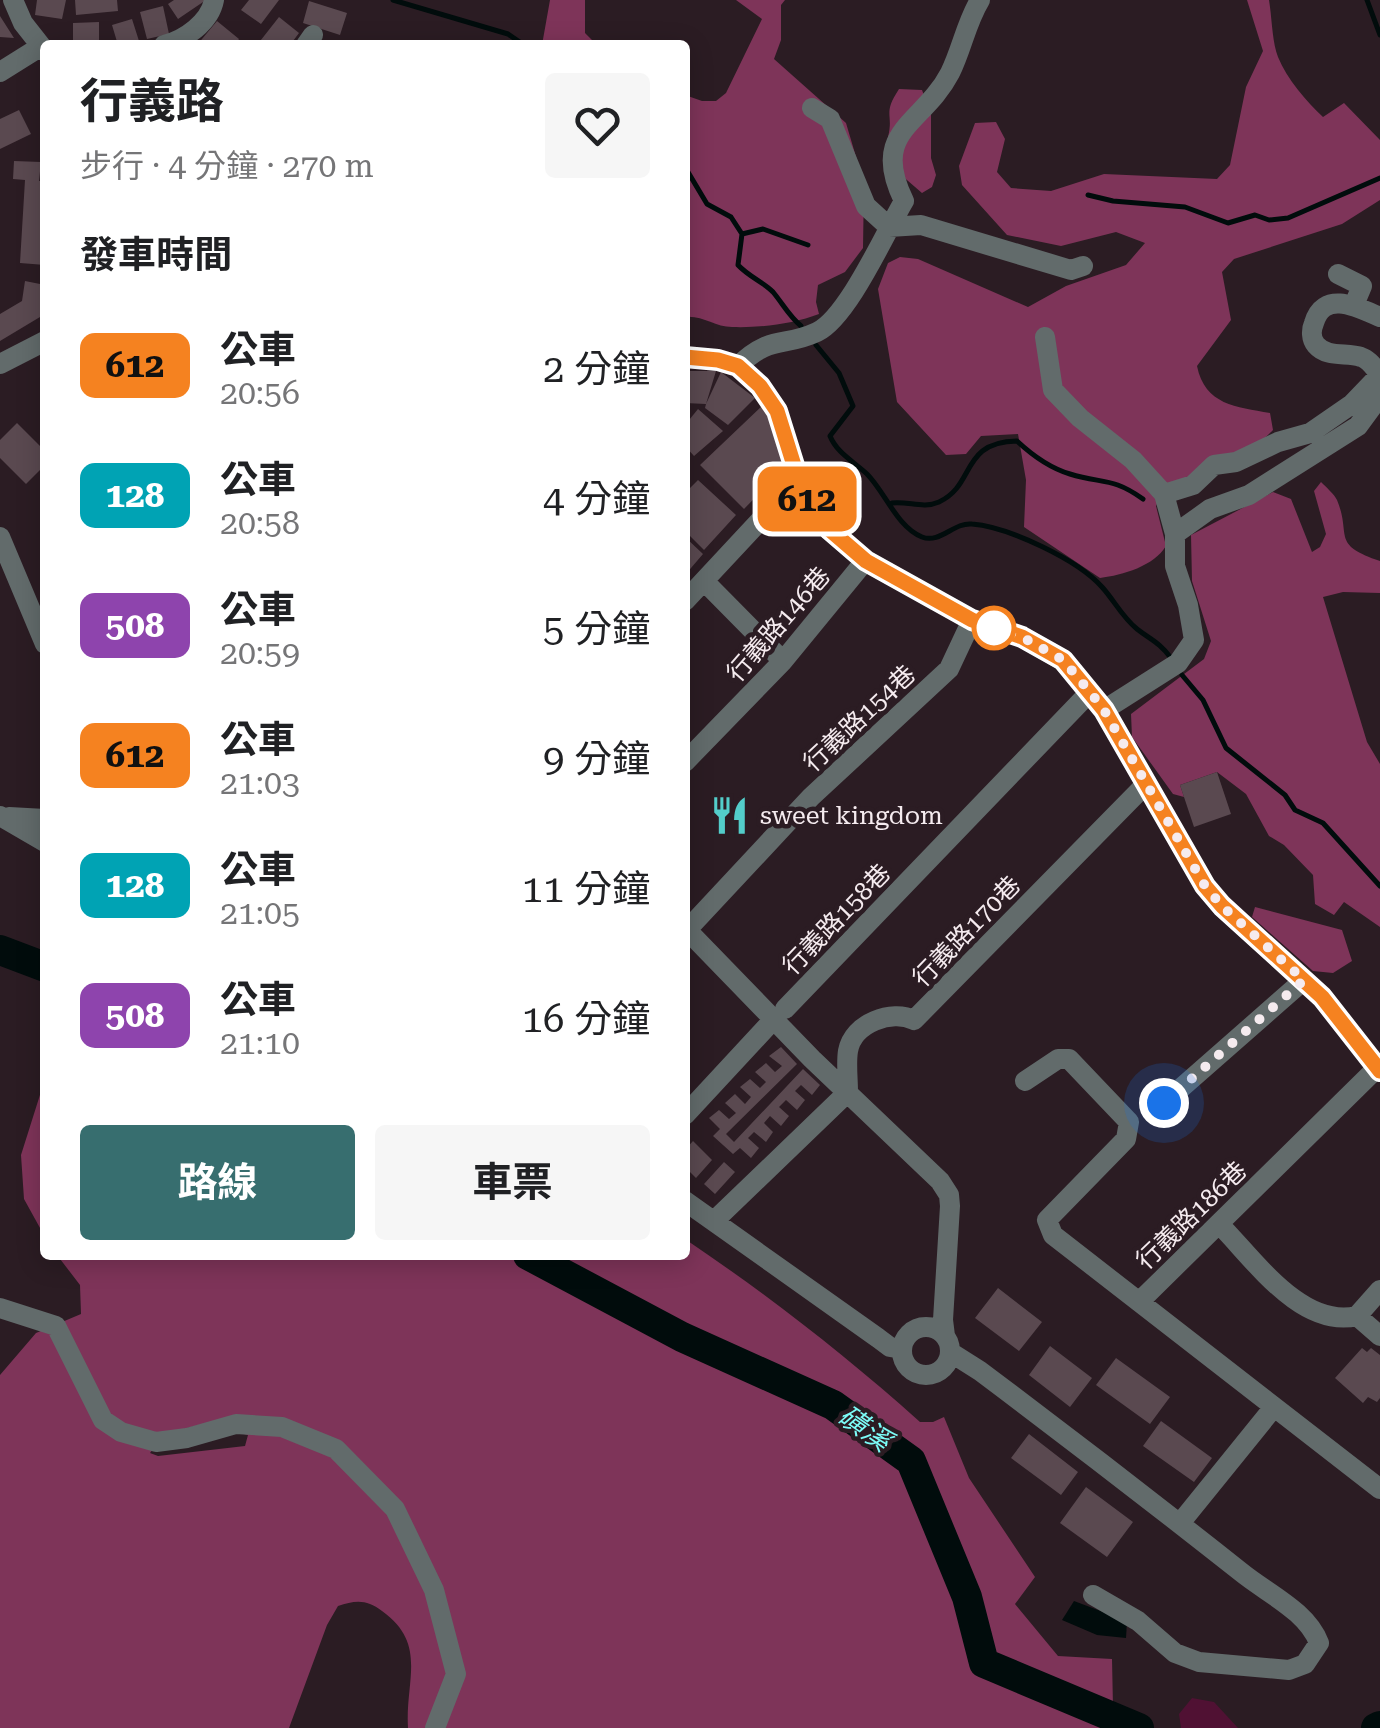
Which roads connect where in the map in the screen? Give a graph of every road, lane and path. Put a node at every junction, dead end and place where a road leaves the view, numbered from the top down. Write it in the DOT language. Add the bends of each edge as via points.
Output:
graph roads {
  1 [pos="13,0"];
  2 [pos="214,0"];
  3 [pos="980,0"];
  4 [pos="182,40"];
  5 [pos="40,46"];
  6 [pos="40,50"];
  7 [pos="0,72"];
  8 [pos="812,108"];
  9 [pos="889,227"];
  10 [pos="1083,266"];
  11 [pos="1338,274"];
  12 [pos="1354,305"];
  13 [pos="1380,317"];
  14 [pos="1045,337"];
  15 [pos="40,344"];
  16 [pos="690,357"];
  17 [pos="0,364"];
  18 [pos="738,366"];
  19 [pos="1380,396"];
  20 [pos="802,491"];
  21 [pos="1164,494"];
  22 [pos="1174,534"];
  23 [pos="0,537"];
  24 [pos="866,561"];
  25 [pos="704,581"];
  26 [pos="690,595"];
  27 [pos="972,620"];
  28 [pos="40,632"];
  29 [pos="783,661"];
  30 [pos="1090,692"];
  31 [pos="1104,710"];
  32 [pos="690,757"];
  33 [pos="1144,785"];
  34 [pos="1,817"];
  35 [pos="40,819"];
  36 [pos="40,839"];
  37 [pos="690,926"];
  38 [pos="690,934"];
  39 [pos="1304,980"];
  40 [pos="779,1014"];
  41 [pos="1379,1070"];
  42 [pos="1025,1081"];
  43 [pos="848,1092"];
  44 [pos="1164,1103"];
  45 [pos="690,1110"];
  46 [pos="690,1203"];
  47 [pos="715,1220"];
  48 [pos="1219,1224"];
  49 [pos="1380,1290"];
  50 [pos="944,1300"];
  51 [pos="1139,1302"];
  52 [pos="0,1308"];
  53 [pos="1357,1316"];
  54 [pos="1380,1336"];
  55 [pos="911,1337"];
  56 [pos="946,1352"];
  57 [pos="1274,1407"];
  58 [pos="1380,1488"];
  59 [pos="1181,1522"];
  60 [pos="1093,1596"];
  61 [pos="435,1728"];
  1 -- 5 [label="street"];
  2 -- 4 [label="street"];
  3 -- 9 [label="street" via="948,76 893,147 891,174 904,200"];
  6 -- 7 [label="street"];
  8 -- 9 [label="street" via="830,120 866,206"];
  9 -- 10 [label="street" via="920,225 1072,270"];
  9 -- 18 [label="street" via="842,310 818,332 758,347"];
  11 -- 12 [label="street" via="1362,286"];
  12 -- 13 [label="street"];
  12 -- 21 [label="street" via="1328,305 1317,314 1311,335 1328,352 1364,358 1378,372 1367,389 1310,433 1214,465 1193,486"];
  14 -- 21 [label="street" via="1053,390"];
  15 -- 17 [label="street"];
  16 -- 18 [label="street"];
  18 -- 20 [label="street" via="777,411"];
  19 -- 22 [label="street" via="1358,426"];
  20 -- 24 [label="street" via="830,530"];
  20 -- 25 [label="street" via="781,498"];
  21 -- 22 [label="street"];
  22 -- 31 [label="street" via="1194,640 1178,663"];
  23 -- 28 [label="street"];
  24 -- 27 [label="street"];
  24 -- 29 [label="street, 行義路146巷"];
  25 -- 26 [label="street"];
  25 -- 29 [label="street"];
  27 -- 30 [label="street" via="1063,660"];
  27 -- 37 [label="street, 行義路154巷" via="949,669 811,797"];
  29 -- 32 [label="street, 行義路146巷"];
  30 -- 31 [label="street"];
  30 -- 40 [label="street, 行義路158巷"];
  31 -- 33 [label="street"];
  33 -- 39 [label="street" via="1205,886"];
  33 -- 43 [label="street, 行義路170巷" via="914,1020 888,1016 856,1036 848,1048"];
  34 -- 35 [label="street"];
  34 -- 36 [label="street"];
  38 -- 40 [label="street"];
  39 -- 41 [label="street"];
  39 -- 44 [label="street"];
  40 -- 43 [label="street"];
  40 -- 45 [label="street, 行義路158巷"];
  41 -- 48 [label="street, 行義路186巷"];
  42 -- 51 [label="street" via="1069,1059 1129,1122 1126,1139 1047,1220 1053,1235"];
  43 -- 47 [label="street"];
  43 -- 50 [label="street" via="949,1195"];
  46 -- 47 [label="street"];
  47 -- 55 [label="street" via="890,1347"];
  48 -- 51 [label="street, 行義路186巷"];
  48 -- 53 [label="street" via="1296,1303 1321,1315"];
  49 -- 53 [label="street"];
  50 -- 55 [label="street"];
  50 -- 56 [label="street"];
  51 -- 57 [label="street, 行義路186巷"];
  52 -- 61 [label="street" via="56,1326 103,1420 121,1432 156,1442 236,1424 282,1426 336,1450 395,1509 434,1590 456,1674"];
  53 -- 54 [label="street"];
  55 -- 56 [label="street" via="939,1330"];
  55 -- 56 [label="street" via="906,1365 912,1370 928,1374"];
  56 -- 59 [label="street"];
  57 -- 58 [label="street, 行義路186巷"];
  57 -- 59 [label="street"];
  59 -- 60 [label="street" via="1312,1625 1319,1643 1305,1664 1289,1670 1199,1662 1175,1654 1138,1620"];
}
